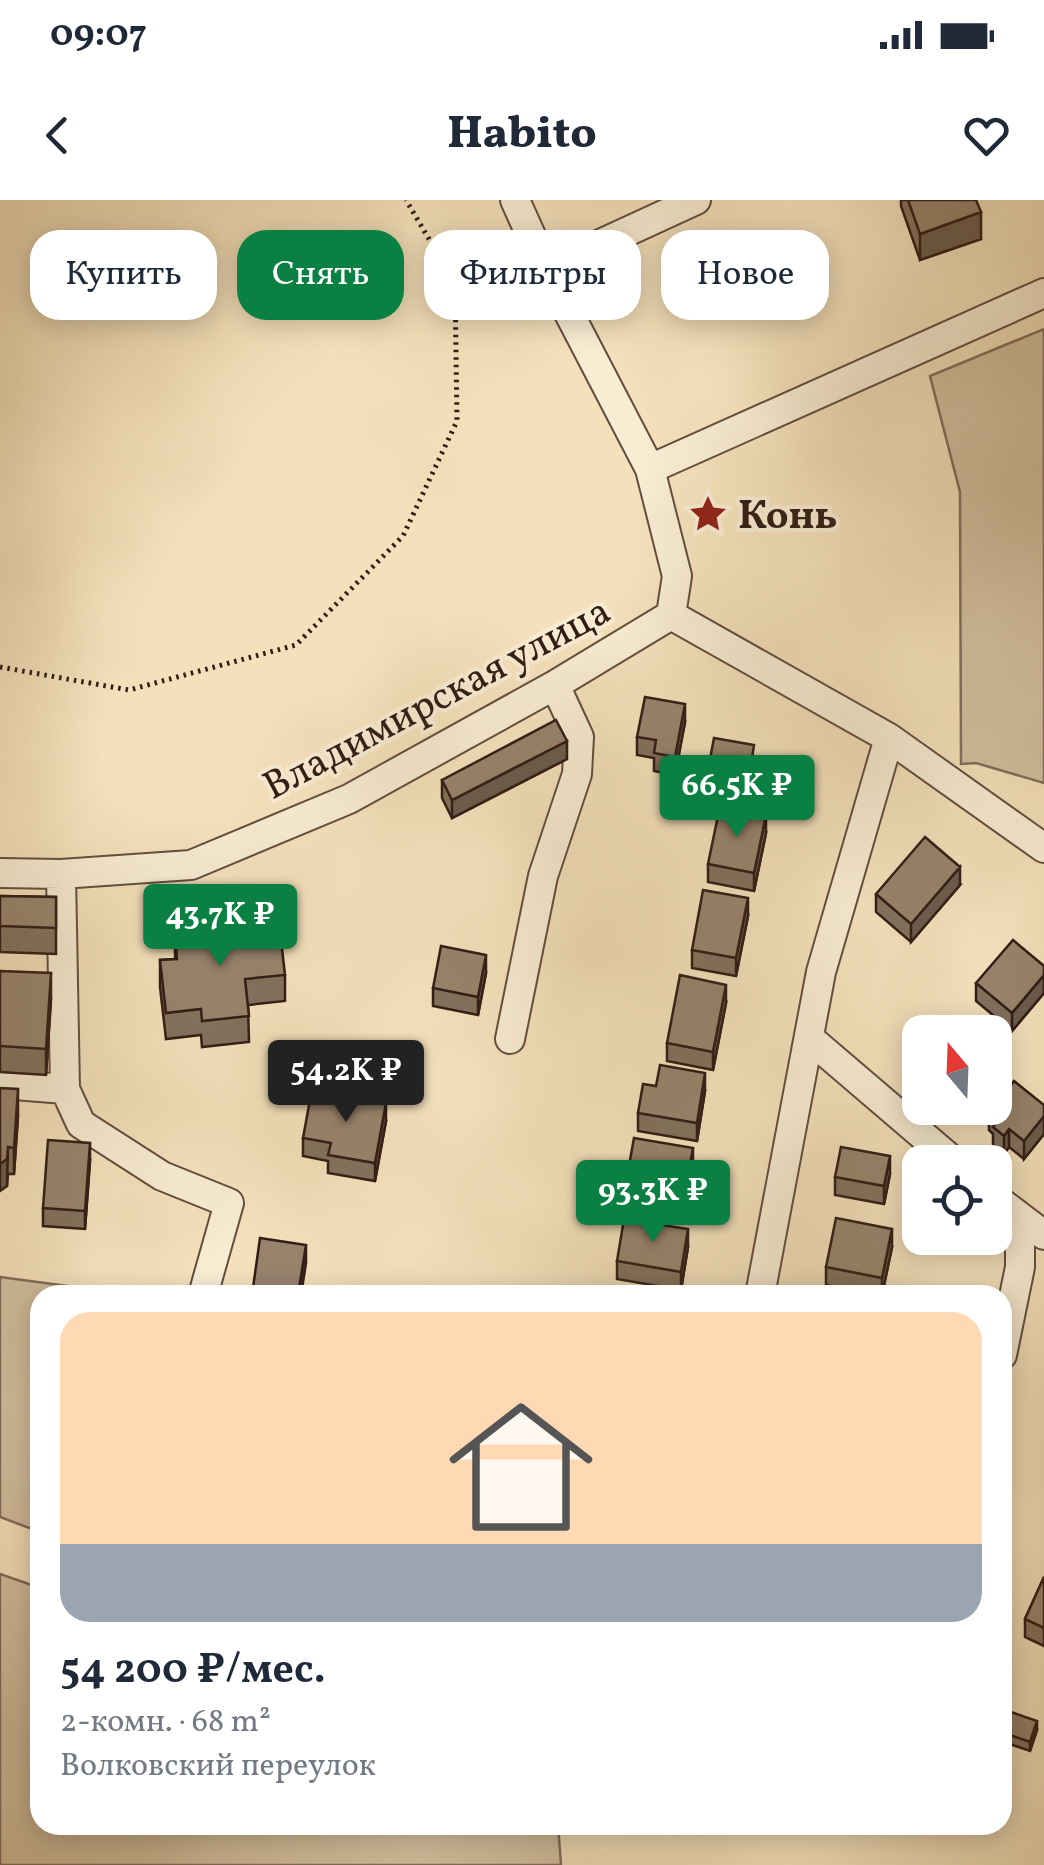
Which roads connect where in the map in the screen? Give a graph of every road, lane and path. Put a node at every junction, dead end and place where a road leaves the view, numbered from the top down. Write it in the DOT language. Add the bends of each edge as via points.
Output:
graph roads {
  1 [pos="406,200"];
  2 [pos="515,200"];
  3 [pos="696,200"];
  4 [pos="528,230"];
  5 [pos="631,230"];
  6 [pos="1044,293"];
  7 [pos="573,320"];
  8 [pos="650,469"];
  9 [pos="672,615"];
  10 [pos="0,667"];
  11 [pos="555,685"];
  12 [pos="890,738"];
  13 [pos="1044,848"];
  14 [pos="0,873"];
  15 [pos="62,874"];
  16 [pos="809,1038"];
  17 [pos="510,1039"];
  18 [pos="0,1084"];
  19 [pos="65,1089"];
  20 [pos="934,1145"];
  21 [pos="1012,1211"];
  22 [pos="1032,1227"];
  23 [pos="207,1285"];
  24 [pos="762,1285"];
  25 [pos="1012,1306"];
  1 -- 10 [label="path" via="455,283 456,421 403,536 296,645 128,690"];
  2 -- 4 [label="street"];
  3 -- 5 [label="street"];
  6 -- 8 [label="street"];
  7 -- 8 [label="street"];
  8 -- 9 [label="street" via="677,576"];
  9 -- 11 [label="street, Владимирская улица"];
  9 -- 12 [label="street"];
  11 -- 15 [label="street, Владимирская улица" via="349,799 191,865"];
  11 -- 17 [label="street" via="579,737 577,774 543,876"];
  12 -- 13 [label="street"];
  12 -- 16 [label="street"];
  14 -- 15 [label="street, Владимирская улица"];
  15 -- 19 [label="street"];
  16 -- 20 [label="street"];
  16 -- 24 [label="street"];
  18 -- 19 [label="street"];
  19 -- 23 [label="street" via="81,1124 162,1176 229,1203"];
  21 -- 22 [label="street"];
  22 -- 25 [label="street"];
}
